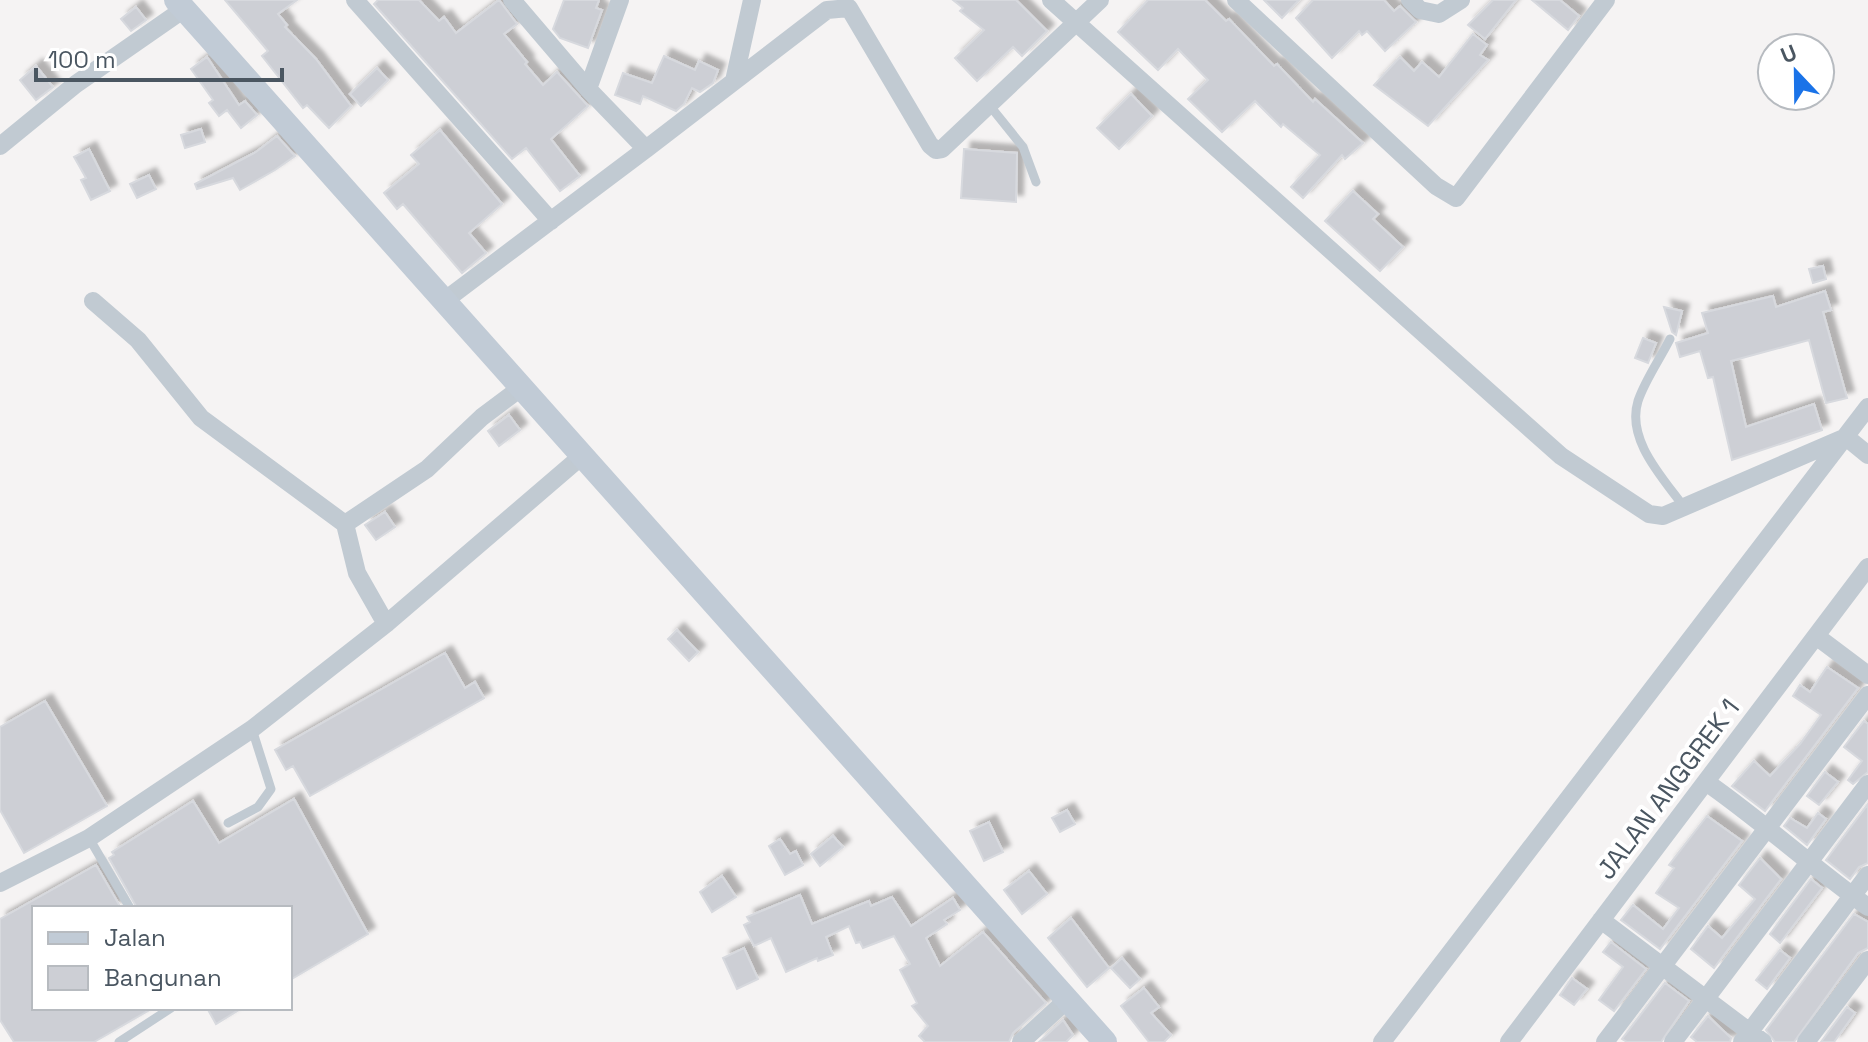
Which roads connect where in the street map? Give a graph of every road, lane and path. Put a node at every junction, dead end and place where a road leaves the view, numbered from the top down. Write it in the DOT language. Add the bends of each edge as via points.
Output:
graph roads {
  1 [pos="355,0"];
  2 [pos="512,0"];
  3 [pos="620,0"];
  4 [pos="752,0"];
  5 [pos="1051,0"];
  6 [pos="1100,0"];
  7 [pos="1236,0"];
  8 [pos="1410,0"];
  9 [pos="1461,0"];
  10 [pos="1606,0"];
  11 [pos="180,5"];
  12 [pos="1077,22"];
  13 [pos="734,81"];
  14 [pos="588,89"];
  15 [pos="990,106"];
  16 [pos="0,146"];
  17 [pos="646,149"];
  18 [pos="1036,182"];
  19 [pos="551,221"];
  20 [pos="93,301"];
  21 [pos="444,301"];
  22 [pos="1670,339"];
  23 [pos="522,387"];
  24 [pos="1868,407"];
  25 [pos="1857,446"];
  26 [pos="583,455"];
  27 [pos="1684,507"];
  28 [pos="345,524"];
  29 [pos="1868,567"];
  30 [pos="386,624"];
  31 [pos="1816,636"];
  32 [pos="1868,675"];
  33 [pos="1868,695"];
  34 [pos="252,729"];
  35 [pos="1706,782"];
  36 [pos="1868,784"];
  37 [pos="228,823"];
  38 [pos="1770,828"];
  39 [pos="89,838"];
  40 [pos="1810,864"];
  41 [pos="1868,875"];
  42 [pos="0,883"];
  43 [pos="1860,901"];
  44 [pos="129,906"];
  45 [pos="1601,920"];
  46 [pos="1868,960"];
  47 [pos="1664,965"];
  48 [pos="1068,999"];
  49 [pos="1704,1000"];
  50 [pos="168,1010"];
  51 [pos="1751,1039"];
  52 [pos="119,1042"];
  53 [pos="1021,1042"];
  54 [pos="1105,1042"];
  55 [pos="1382,1042"];
  56 [pos="1509,1042"];
  57 [pos="1605,1042"];
  58 [pos="1673,1042"];
  59 [pos="1806,1042"];
  1 -- 19 [label="street"];
  2 -- 14 [label="street"];
  3 -- 14 [label="street"];
  4 -- 13 [label="street"];
  5 -- 12 [label="street"];
  6 -- 12 [label="street"];
  7 -- 10 [label="street" via="1436,186 1456,198"];
  8 -- 9 [label="street" via="1420,10 1439,14"];
  11 -- 16 [label="street"];
  11 -- 21 [label="street"];
  12 -- 15 [label="street"];
  12 -- 27 [label="street" via="1561,456 1649,514 1663,516"];
  13 -- 15 [label="street" via="827,10 840,6 849,8 936,150"];
  13 -- 17 [label="street"];
  14 -- 17 [label="street"];
  15 -- 18 [label="lane" via="1023,147"];
  17 -- 19 [label="street"];
  19 -- 21 [label="street"];
  20 -- 28 [label="street" via="138,340 201,418"];
  21 -- 23 [label="street"];
  22 -- 27 [label="lane" via="1637,403 1637,432 1649,459"];
  23 -- 26 [label="street"];
  23 -- 28 [label="street" via="427,469"];
  24 -- 25 [label="street"];
  25 -- 27 [label="street"];
  25 -- 55 [label="street"];
  26 -- 30 [label="street"];
  26 -- 48 [label="street"];
  28 -- 30 [label="street" via="357,573"];
  29 -- 31 [label="street, JALAN ANGGREK 1"];
  30 -- 34 [label="street"];
  31 -- 32 [label="street"];
  31 -- 35 [label="street, JALAN ANGGREK 1"];
  33 -- 38 [label="street"];
  34 -- 37 [label="lane" via="271,789 258,807"];
  34 -- 39 [label="street"];
  35 -- 38 [label="street"];
  35 -- 45 [label="street, JALAN ANGGREK 1"];
  36 -- 40 [label="street"];
  38 -- 40 [label="street"];
  38 -- 47 [label="street"];
  39 -- 42 [label="street"];
  39 -- 44 [label="lane"];
  40 -- 43 [label="street"];
  40 -- 49 [label="street"];
  41 -- 43 [label="street"];
  43 -- 51 [label="street"];
  45 -- 47 [label="street"];
  45 -- 56 [label="street, JALAN ANGGREK 1"];
  46 -- 59 [label="street"];
  47 -- 49 [label="street"];
  47 -- 57 [label="street"];
  48 -- 53 [label="street"];
  48 -- 54 [label="street"];
  49 -- 51 [label="street"];
  49 -- 58 [label="street"];
  50 -- 52 [label="lane"];
}
